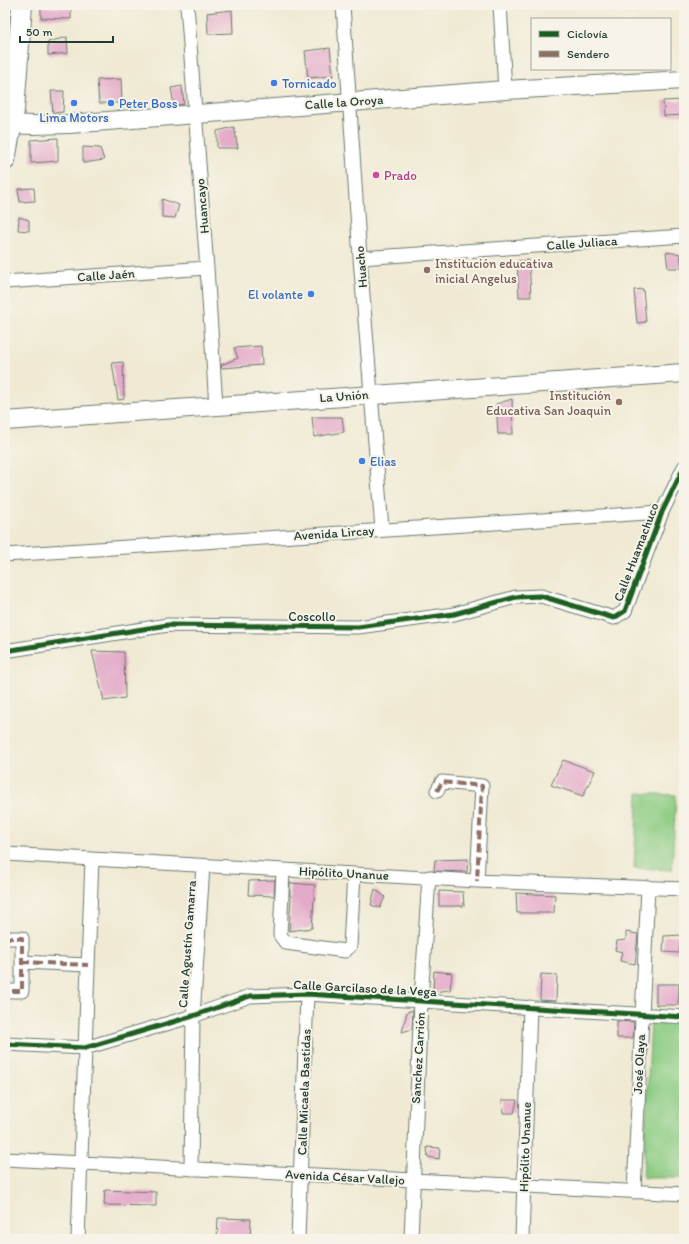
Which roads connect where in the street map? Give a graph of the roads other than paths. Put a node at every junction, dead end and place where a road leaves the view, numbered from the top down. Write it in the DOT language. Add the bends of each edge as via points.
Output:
graph roads {
  1 [pos="22,5"];
  2 [pos="187,5"];
  3 [pos="343,5"];
  4 [pos="500,5"];
  5 [pos="684,80"];
  6 [pos="505,90"];
  7 [pos="349,102"];
  8 [pos="194,114"];
  9 [pos="9,124"];
  10 [pos="5,160"];
  11 [pos="684,236"];
  12 [pos="360,258"];
  13 [pos="207,268"];
  14 [pos="5,282"];
  15 [pos="684,373"];
  16 [pos="372,394"];
  17 [pos="216,406"];
  18 [pos="5,421"];
  19 [pos="684,467"];
  20 [pos="662,512"];
  21 [pos="382,529"];
  22 [pos="5,555"];
  23 [pos="614,618"];
  24 [pos="5,651"];
  25 [pos="436,791"];
  26 [pos="5,854"];
  27 [pos="92,859"];
  28 [pos="203,866"];
  29 [pos="283,870"];
  30 [pos="354,874"];
  31 [pos="429,877"];
  32 [pos="478,881"];
  33 [pos="648,887"];
  34 [pos="684,889"];
  35 [pos="5,938"];
  36 [pos="22,962"];
  37 [pos="88,965"];
  38 [pos="5,990"];
  39 [pos="307,994"];
  40 [pos="421,1001"];
  41 [pos="530,1007"];
  42 [pos="642,1013"];
  43 [pos="193,1016"];
  44 [pos="684,1016"];
  45 [pos="5,1044"];
  46 [pos="85,1048"];
  47 [pos="5,1159"];
  48 [pos="80,1163"];
  49 [pos="191,1169"];
  50 [pos="300,1174"];
  51 [pos="412,1180"];
  52 [pos="524,1186"];
  53 [pos="634,1192"];
  54 [pos="684,1194"];
  55 [pos="78,1239"];
  56 [pos="298,1239"];
  57 [pos="411,1239"];
  58 [pos="522,1239"];
  1 -- 9 [label="main road"];
  2 -- 8 [label="street, Huancayo"];
  3 -- 7 [label="street, Huacho"];
  4 -- 6 [label="street"];
  5 -- 6 [label="main road, Calle la Oroya"];
  6 -- 7 [label="main road, Calle la Oroya"];
  7 -- 8 [label="main road, Calle la Oroya"];
  7 -- 12 [label="street, Huacho"];
  8 -- 9 [label="main road, Calle la Oroya" via="68,124"];
  8 -- 13 [label="street, Huancayo"];
  9 -- 10 [label="main road"];
  11 -- 12 [label="street, Calle Juliaca"];
  12 -- 16 [label="street, Huacho"];
  13 -- 14 [label="street, Calle Jaén"];
  13 -- 17 [label="street, Huancayo"];
  15 -- 16 [label="main road, La Unión"];
  16 -- 17 [label="main road, La Unión"];
  16 -- 21 [label="street, Huacho"];
  17 -- 18 [label="main road, La Unión"];
  19 -- 20 [label="street, Calle Huamachuco"];
  20 -- 21 [label="street, Avenida Lircay"];
  20 -- 23 [label="street, Calle Huamachuco" via="625,611"];
  21 -- 22 [label="street, Avenida Lircay"];
  23 -- 24 [label="street, Coscollo" via="541,596 516,597 454,614 358,627 168,625"];
  25 -- 32 [label="street" via="442,782 482,786"];
  26 -- 27 [label="street, Hipólito Unanue"];
  27 -- 28 [label="street, Hipólito Unanue"];
  27 -- 37 [label="street"];
  28 -- 29 [label="street, Hipólito Unanue"];
  28 -- 43 [label="street, Calle Agustín Gamarra"];
  29 -- 30 [label="street, Hipólito Unanue"];
  29 -- 30 [label="street" via="280,935 286,942 345,951 350,946"];
  30 -- 31 [label="street, Hipólito Unanue"];
  31 -- 32 [label="street, Hipólito Unanue"];
  31 -- 40 [label="street, Sanchez Carrión"];
  32 -- 33 [label="street, Hipólito Unanue"];
  33 -- 34 [label="street, Hipólito Unanue"];
  33 -- 42 [label="street, José Olaya"];
  35 -- 36 [label="street" via="22,938"];
  36 -- 37 [label="street"];
  36 -- 38 [label="street" via="22,991"];
  37 -- 46 [label="street"];
  39 -- 40 [label="street, Calle Garcilaso de la Vega"];
  39 -- 43 [label="street, Calle Garcilaso de la Vega" via="250,996"];
  39 -- 50 [label="street, Calle Micaela Bastidas"];
  40 -- 41 [label="street, Calle Garcilaso de la Vega"];
  40 -- 51 [label="street, Sanchez Carrión"];
  41 -- 42 [label="street, Calle Garcilaso de la Vega"];
  41 -- 52 [label="street, Hipólito Unanue"];
  42 -- 44 [label="street, Calle Garcilaso de la Vega"];
  42 -- 53 [label="street, José Olaya"];
  43 -- 46 [label="street, Calle Garcilaso de la Vega"];
  43 -- 49 [label="street, Calle Agustín Gamarra"];
  45 -- 46 [label="street, Calle Garcilaso de la Vega"];
  46 -- 48 [label="street"];
  47 -- 48 [label="street, Avenida César Vallejo"];
  48 -- 49 [label="street, Avenida César Vallejo"];
  48 -- 55 [label="street"];
  49 -- 50 [label="street, Avenida César Vallejo"];
  50 -- 51 [label="street, Avenida César Vallejo"];
  50 -- 56 [label="street, Calle Micaela Bastidas"];
  51 -- 52 [label="street, Avenida César Vallejo"];
  51 -- 57 [label="street, Sanchez Carrión"];
  52 -- 53 [label="street, Avenida César Vallejo"];
  52 -- 58 [label="street, Hipólito Unanue"];
  53 -- 54 [label="street, Avenida César Vallejo"];
}
